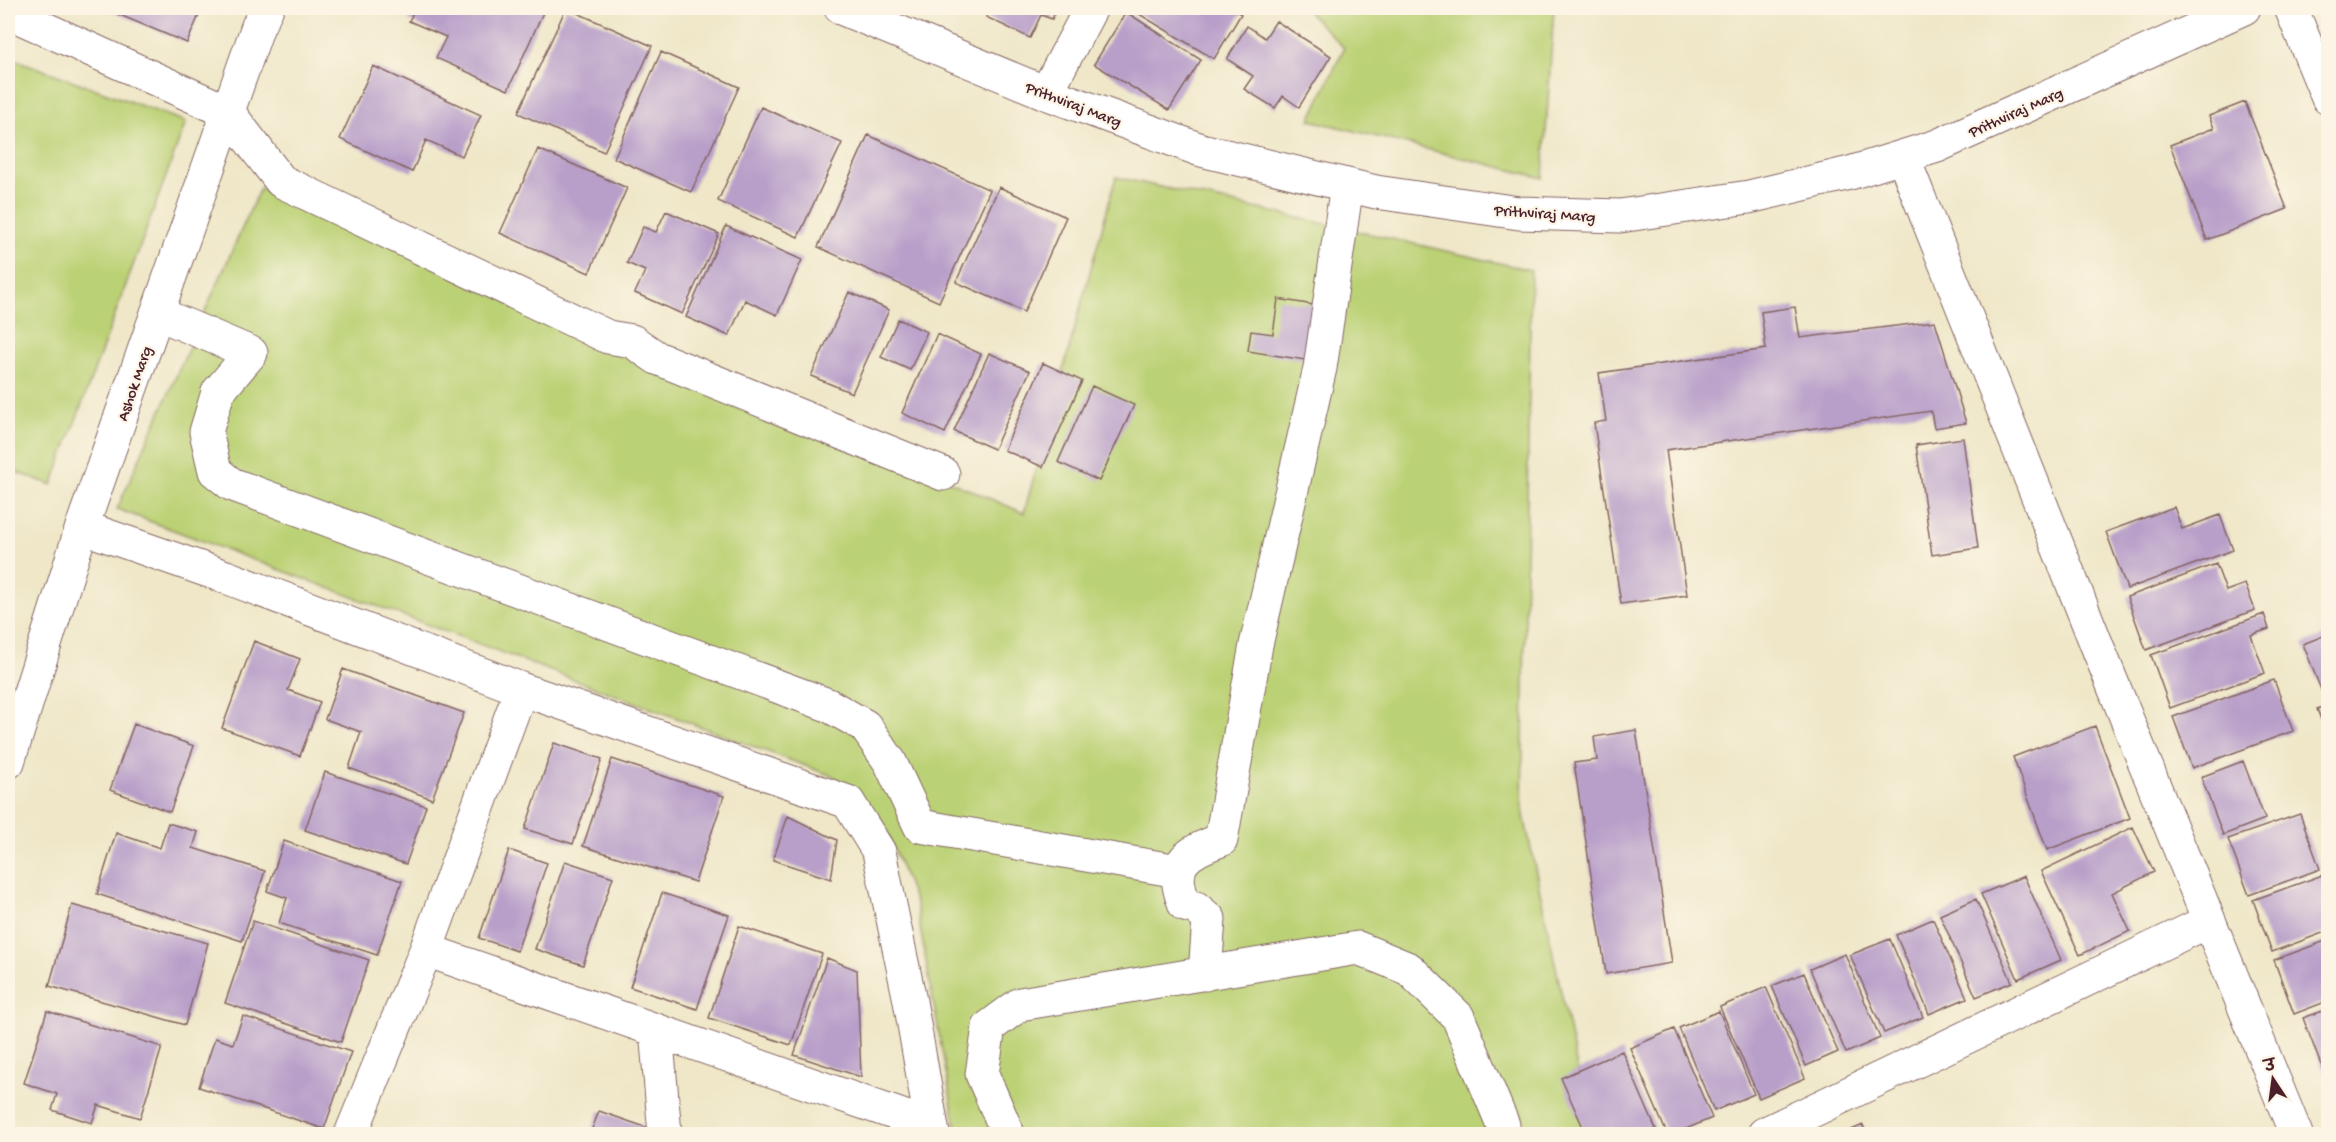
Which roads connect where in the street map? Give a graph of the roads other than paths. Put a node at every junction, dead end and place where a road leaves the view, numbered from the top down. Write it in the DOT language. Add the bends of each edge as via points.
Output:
graph roads {
  1 [pos="267,8"];
  2 [pos="841,8"];
  3 [pos="1091,8"];
  4 [pos="2244,8"];
  5 [pos="2291,8"];
  6 [pos="8,12"];
  7 [pos="1046,93"];
  8 [pos="2328,98"];
  9 [pos="228,112"];
  10 [pos="1903,157"];
  11 [pos="1347,185"];
  12 [pos="157,313"];
  13 [pos="943,474"];
  14 [pos="82,527"];
  15 [pos="521,689"];
  16 [pos="8,762"];
  17 [pos="1178,871"];
  18 [pos="2209,921"];
  19 [pos="426,950"];
  20 [pos="1205,974"];
  21 [pos="656,1030"];
  22 [pos="932,1130"];
  23 [pos="351,1134"];
  24 [pos="665,1134"];
  25 [pos="1008,1134"];
  26 [pos="1503,1134"];
  27 [pos="1764,1134"];
  28 [pos="2296,1134"];
  1 -- 9 [label="street, Ashok Marg"];
  2 -- 7 [label="street, Prithviraj Marg"];
  3 -- 7 [label="street"];
  4 -- 10 [label="street, Prithviraj Marg" via="1937,146"];
  5 -- 8 [label="street"];
  6 -- 9 [label="street"];
  7 -- 11 [label="street, Prithviraj Marg" via="1201,150"];
  9 -- 12 [label="street, Ashok Marg"];
  9 -- 13 [label="street" via="281,181 608,337 632,341 657,358"];
  10 -- 11 [label="street, Prithviraj Marg" via="1749,197 1620,216 1519,213"];
  10 -- 18 [label="street"];
  11 -- 17 [label="street" via="1320,368 1256,645 1221,840 1194,852"];
  12 -- 14 [label="street, Ashok Marg"];
  12 -- 17 [label="street" via="251,353 218,393 206,432 215,471 231,484 828,705 865,726 890,762 920,826"];
  14 -- 15 [label="street"];
  14 -- 16 [label="street, Ashok Marg"];
  15 -- 19 [label="street"];
  15 -- 22 [label="street" via="848,802 879,852"];
  17 -- 20 [label="street" via="1178,888 1185,905 1209,919"];
  18 -- 27 [label="street"];
  18 -- 28 [label="street"];
  19 -- 21 [label="street"];
  19 -- 23 [label="street"];
  20 -- 25 [label="street" via="1020,1004 989,1028 982,1074"];
  20 -- 26 [label="street" via="1358,948 1408,969 1458,1017 1503,1125"];
  21 -- 22 [label="street"];
  21 -- 24 [label="street"];
}
